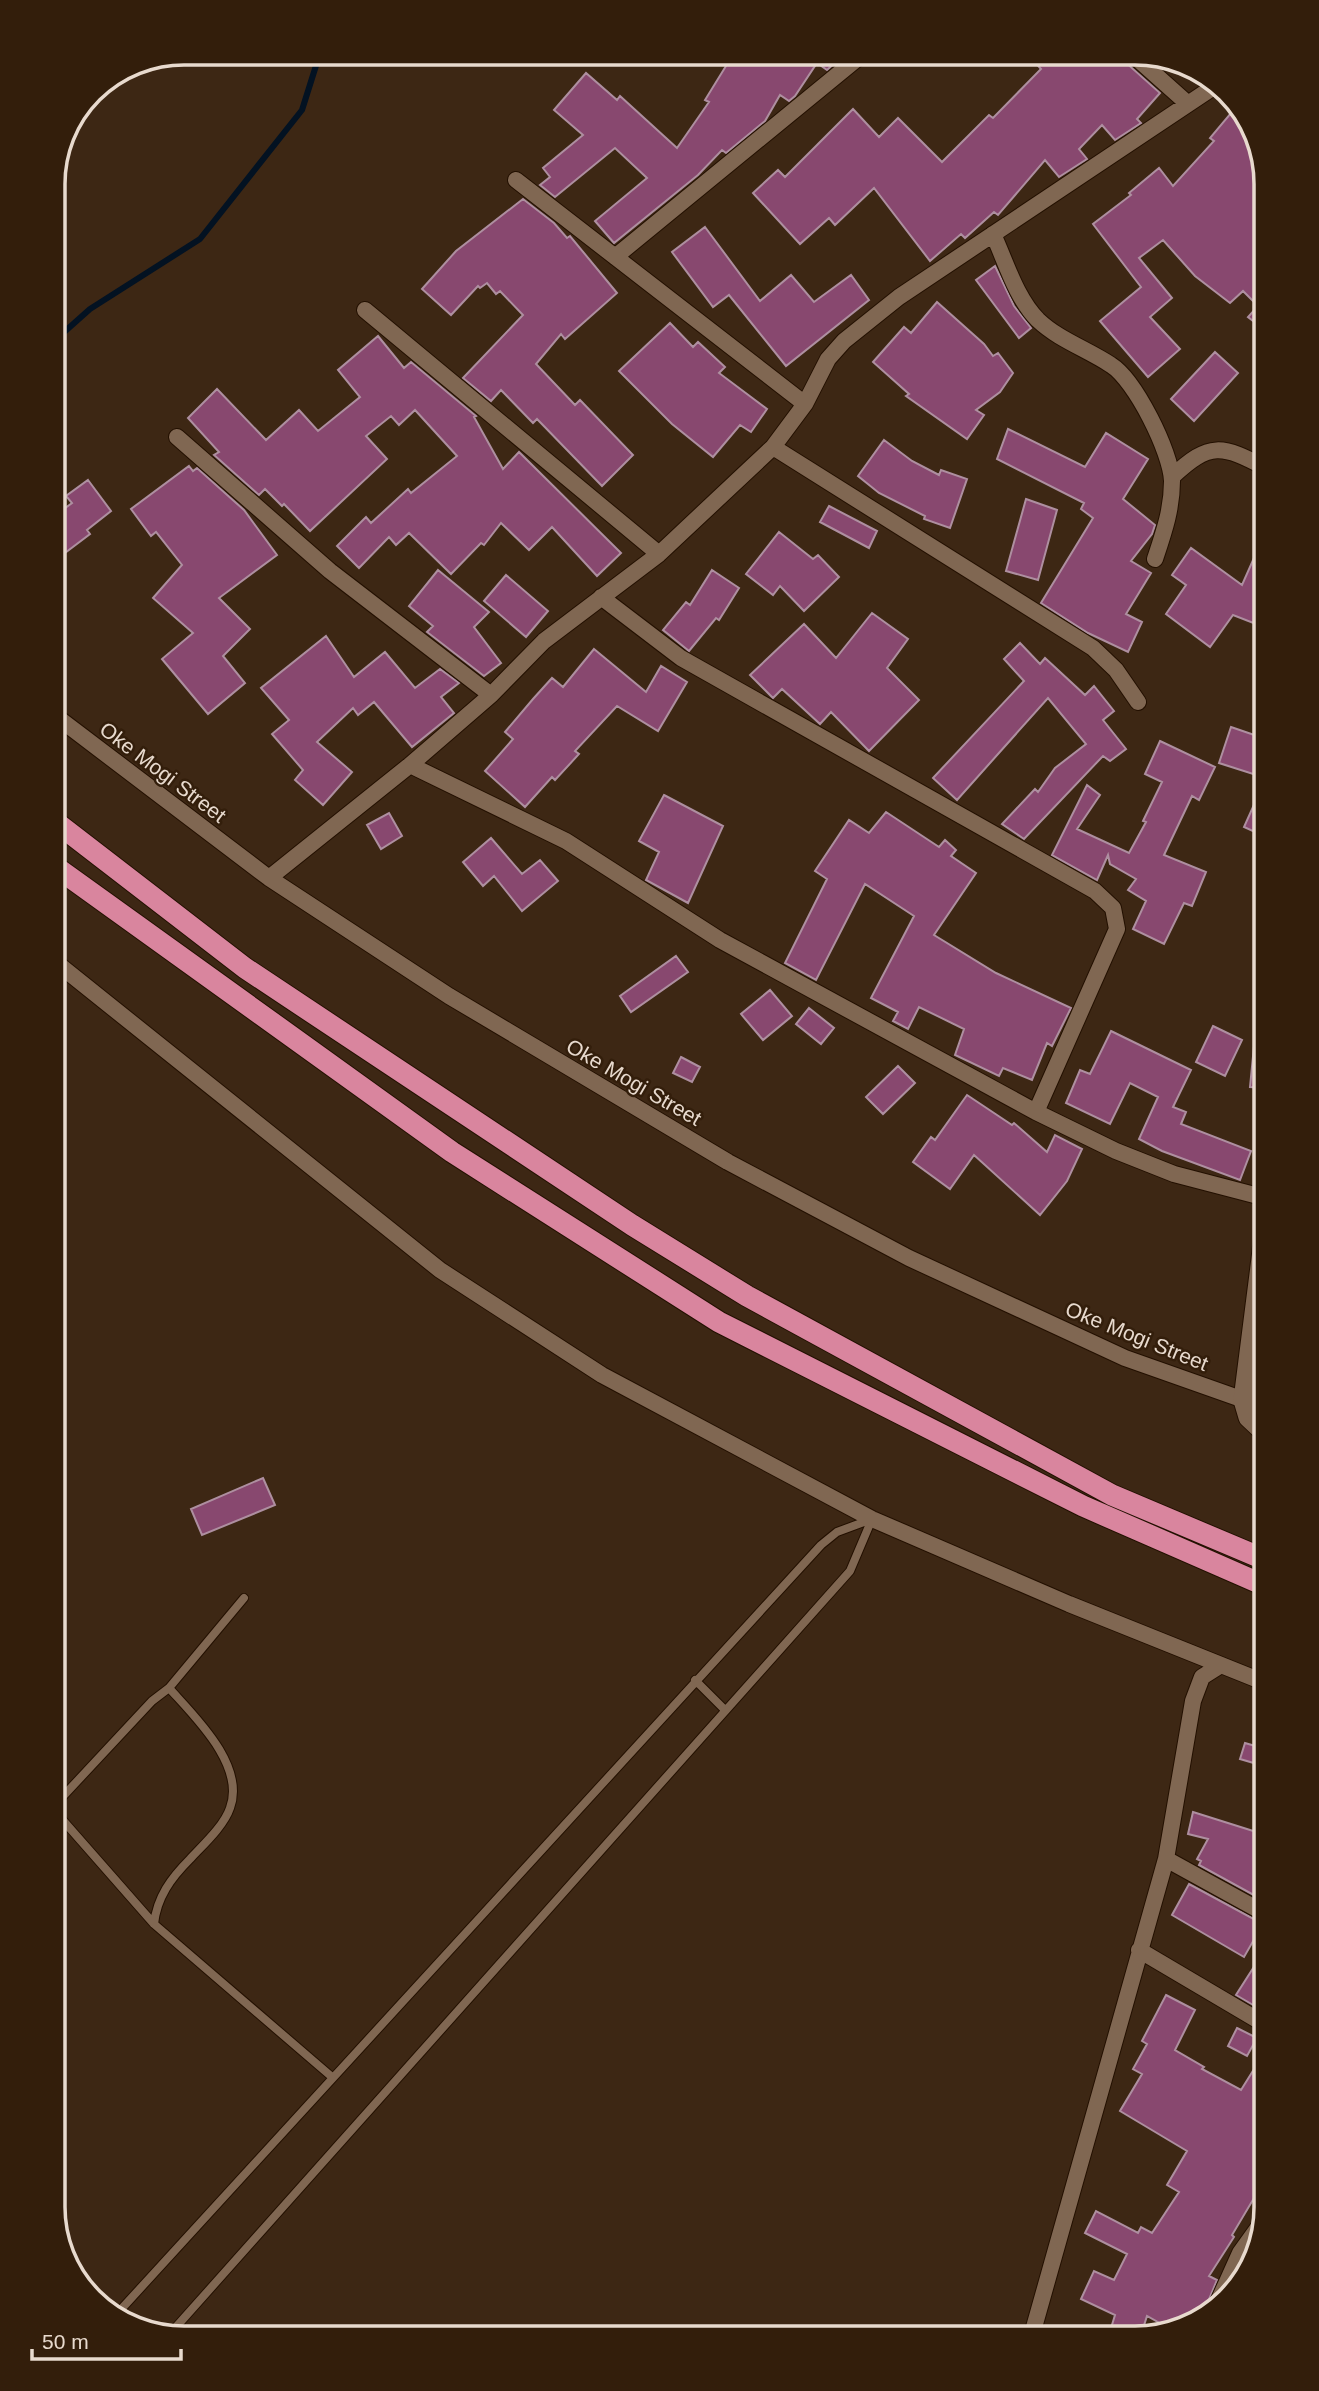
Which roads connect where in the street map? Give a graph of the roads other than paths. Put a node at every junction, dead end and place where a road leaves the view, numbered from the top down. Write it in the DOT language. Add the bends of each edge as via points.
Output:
graph roads {
  1 [pos="849,65"];
  2 [pos="1145,65"];
  3 [pos="1208,89"];
  4 [pos="1187,103"];
  5 [pos="516,180"];
  6 [pos="993,234"];
  7 [pos="615,257"];
  8 [pos="365,310"];
  9 [pos="805,404"];
  10 [pos="177,437"];
  11 [pos="773,447"];
  12 [pos="1254,462"];
  13 [pos="1172,477"];
  14 [pos="659,554"];
  15 [pos="1155,559"];
  16 [pos="601,597"];
  17 [pos="491,695"];
  18 [pos="1138,702"];
  19 [pos="65,723"];
  20 [pos="410,765"];
  21 [pos="65,829"];
  22 [pos="65,874"];
  23 [pos="269,878"];
  24 [pos="65,970"];
  25 [pos="1037,1112"];
  26 [pos="1254,1195"];
  27 [pos="1254,1321"];
  28 [pos="1244,1400"];
  29 [pos="1254,1422"];
  30 [pos="872,1519"];
  31 [pos="1254,1555"];
  32 [pos="1254,1581"];
  33 [pos="244,1598"];
  34 [pos="1222,1665"];
  35 [pos="1254,1678"];
  36 [pos="695,1680"];
  37 [pos="169,1688"];
  38 [pos="725,1710"];
  39 [pos="65,1794"];
  40 [pos="65,1823"];
  41 [pos="1166,1859"];
  42 [pos="1254,1907"];
  43 [pos="154,1924"];
  44 [pos="1139,1950"];
  45 [pos="1254,2018"];
  46 [pos="332,2077"];
  47 [pos="1250,2239"];
  48 [pos="1224,2287"];
  49 [pos="122,2309"];
  50 [pos="176,2326"];
  51 [pos="1038,2326"];
  1 -- 7 [label="street"];
  2 -- 4 [label="street"];
  3 -- 4 [label="street"];
  4 -- 6 [label="street"];
  5 -- 7 [label="street"];
  6 -- 9 [label="street" via="844,341 828,359"];
  6 -- 13 [label="street" via="1020,294 1036,317 1052,332 1114,366 1137,394"];
  7 -- 9 [label="street"];
  8 -- 14 [label="street"];
  9 -- 11 [label="street"];
  10 -- 17 [label="street" via="330,571"];
  11 -- 14 [label="street"];
  11 -- 18 [label="street" via="1093,649 1116,670"];
  12 -- 13 [label="street" via="1232,450 1215,449 1195,455"];
  13 -- 15 [label="street" via="1169,519"];
  14 -- 16 [label="street"];
  16 -- 17 [label="street" via="544,641"];
  16 -- 25 [label="street" via="681,658 1096,891 1113,908 1117,929"];
  17 -- 20 [label="street"];
  19 -- 23 [label="street, Oke Mogi Street"];
  20 -- 23 [label="street"];
  20 -- 25 [label="street" via="566,841 720,940"];
  21 -- 31 [label="highway" via="245,968 747,1296 1111,1495"];
  22 -- 32 [label="highway" via="452,1152 719,1322 1083,1506"];
  23 -- 28 [label="street, Oke Mogi Street" via="542,1052 729,1162 909,1258 1125,1357"];
  24 -- 30 [label="street" via="440,1270 603,1375"];
  25 -- 26 [label="street" via="1174,1174"];
  27 -- 28 [label="street"];
  28 -- 29 [label="street"];
  30 -- 34 [label="street"];
  30 -- 36 [label="lane" via="837,1532 821,1545"];
  30 -- 38 [label="lane" via="850,1571"];
  33 -- 37 [label="lane"];
  34 -- 35 [label="street"];
  34 -- 41 [label="street" via="1202,1677 1193,1702"];
  36 -- 38 [label="lane"];
  36 -- 46 [label="lane"];
  37 -- 39 [label="lane" via="152,1700"];
  37 -- 43 [label="lane" via="221,1750 233,1783 230,1808 174,1875 156,1903"];
  38 -- 50 [label="lane"];
  40 -- 43 [label="lane"];
  41 -- 42 [label="street"];
  41 -- 44 [label="street"];
  43 -- 46 [label="lane"];
  44 -- 45 [label="street"];
  44 -- 51 [label="street"];
  46 -- 49 [label="lane"];
  47 -- 48 [label="street"];
}
